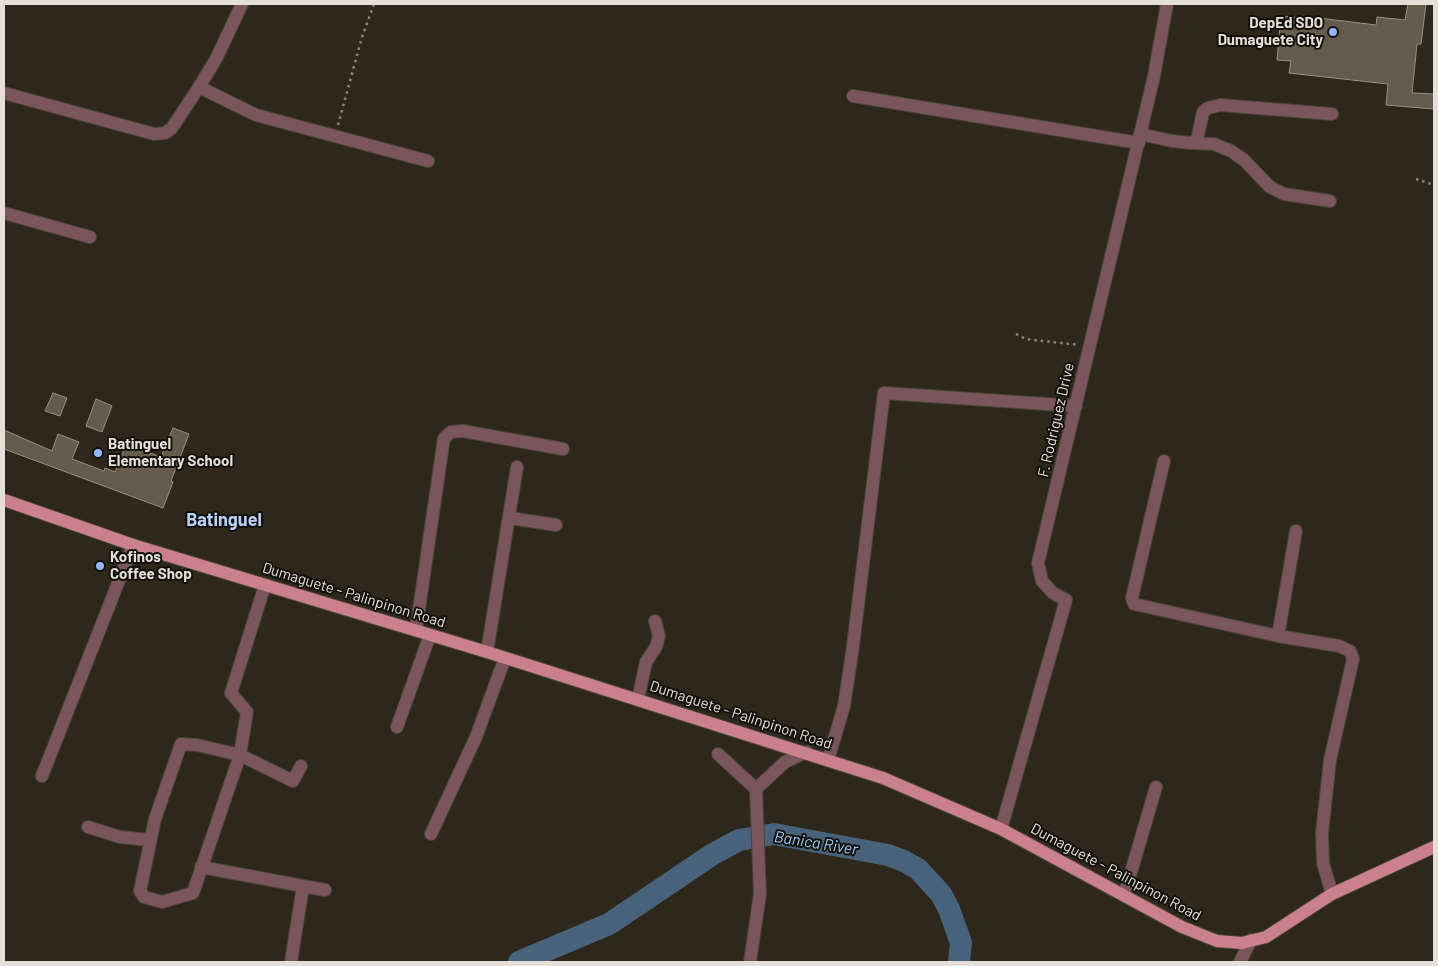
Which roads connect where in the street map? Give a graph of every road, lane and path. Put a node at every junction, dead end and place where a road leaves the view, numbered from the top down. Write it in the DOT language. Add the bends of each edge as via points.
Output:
graph roads {
  1 [pos="242,4"];
  2 [pos="374,4"];
  3 [pos="1167,4"];
  4 [pos="199,87"];
  5 [pos="4,92"];
  6 [pos="853,96"];
  7 [pos="1332,114"];
  8 [pos="335,138"];
  9 [pos="1140,138"];
  10 [pos="1191,142"];
  11 [pos="428,161"];
  12 [pos="1416,178"];
  13 [pos="1434,185"];
  14 [pos="1330,201"];
  15 [pos="4,213"];
  16 [pos="90,237"];
  17 [pos="1016,334"];
  18 [pos="1090,345"];
  19 [pos="1076,406"];
  20 [pos="563,449"];
  21 [pos="1164,461"];
  22 [pos="517,467"];
  23 [pos="4,500"];
  24 [pos="510,518"];
  25 [pos="556,525"];
  26 [pos="1296,531"];
  27 [pos="133,545"];
  28 [pos="265,585"];
  29 [pos="655,621"];
  30 [pos="416,630"];
  31 [pos="430,635"];
  32 [pos="1278,636"];
  33 [pos="487,652"];
  34 [pos="505,658"];
  35 [pos="638,699"];
  36 [pos="397,727"];
  37 [pos="808,752"];
  38 [pos="718,754"];
  39 [pos="240,755"];
  40 [pos="828,760"];
  41 [pos="301,766"];
  42 [pos="42,776"];
  43 [pos="1156,787"];
  44 [pos="756,789"];
  45 [pos="88,827"];
  46 [pos="1001,829"];
  47 [pos="431,834"];
  48 [pos="150,840"];
  49 [pos="1434,847"];
  50 [pos="201,868"];
  51 [pos="303,886"];
  52 [pos="325,890"];
  53 [pos="1332,894"];
  54 [pos="1124,896"];
  55 [pos="1251,940"];
  56 [pos="291,962"];
  57 [pos="750,962"];
  58 [pos="1240,962"];
  1 -- 4 [label="street"];
  2 -- 8 [label="path"];
  3 -- 9 [label="street, F. Rodriguez Drive"];
  4 -- 5 [label="street" via="172,128 154,134"];
  4 -- 8 [label="street" via="256,116"];
  6 -- 9 [label="street"];
  7 -- 10 [label="street" via="1220,105 1203,112 1197,140"];
  8 -- 11 [label="street"];
  9 -- 10 [label="street"];
  9 -- 18 [label="street, F. Rodriguez Drive"];
  10 -- 14 [label="street" via="1214,144 1231,151 1270,188 1284,194"];
  12 -- 13 [label="path"];
  15 -- 16 [label="street"];
  17 -- 18 [label="path" via="1026,340"];
  18 -- 19 [label="street, F. Rodriguez Drive"];
  19 -- 40 [label="street" via="884,393 852,654 844,706"];
  19 -- 46 [label="street, F. Rodriguez Drive" via="1038,563 1042,581 1053,593 1066,600"];
  20 -- 30 [label="street" via="464,431 451,432 444,438"];
  21 -- 32 [label="street" via="1132,598 1134,604"];
  22 -- 24 [label="street"];
  23 -- 27 [label="main road, Dumaguete - Palinpinon Road"];
  24 -- 25 [label="street"];
  24 -- 33 [label="street"];
  26 -- 32 [label="street"];
  27 -- 28 [label="main road, Dumaguete - Palinpinon Road"];
  27 -- 42 [label="street"];
  28 -- 30 [label="main road, Dumaguete - Palinpinon Road"];
  28 -- 39 [label="street" via="230,693 247,712"];
  29 -- 35 [label="street" via="659,636 646,662"];
  30 -- 31 [label="main road, Dumaguete - Palinpinon Road"];
  31 -- 33 [label="main road, Dumaguete - Palinpinon Road"];
  31 -- 36 [label="street"];
  32 -- 53 [label="street" via="1339,646 1350,651 1353,658 1330,760 1322,833 1323,863"];
  33 -- 34 [label="main road, Dumaguete - Palinpinon Road"];
  34 -- 35 [label="main road, Dumaguete - Palinpinon Road"];
  34 -- 47 [label="street" via="476,736"];
  35 -- 37 [label="main road, Dumaguete - Palinpinon Road"];
  37 -- 40 [label="main road, Dumaguete - Palinpinon Road"];
  37 -- 44 [label="street" via="785,762"];
  38 -- 44 [label="street"];
  39 -- 41 [label="street" via="293,781"];
  39 -- 48 [label="street" via="197,744 181,744"];
  39 -- 50 [label="street"];
  40 -- 46 [label="main road, Dumaguete - Palinpinon Road" via="883,778"];
  43 -- 54 [label="street"];
  44 -- 57 [label="street" via="760,894"];
  45 -- 48 [label="street" via="120,837"];
  46 -- 54 [label="main road, Dumaguete - Palinpinon Road"];
  48 -- 50 [label="street" via="140,891 144,897 162,902 193,893"];
  49 -- 53 [label="main road, Dumaguete - Palinpinon Road"];
  50 -- 51 [label="street"];
  51 -- 52 [label="street"];
  51 -- 56 [label="street"];
  53 -- 55 [label="main road, Dumaguete - Palinpinon Road" via="1266,937"];
  54 -- 55 [label="main road, Dumaguete - Palinpinon Road" via="1182,927 1218,941 1242,943"];
  55 -- 58 [label="street"];
}
